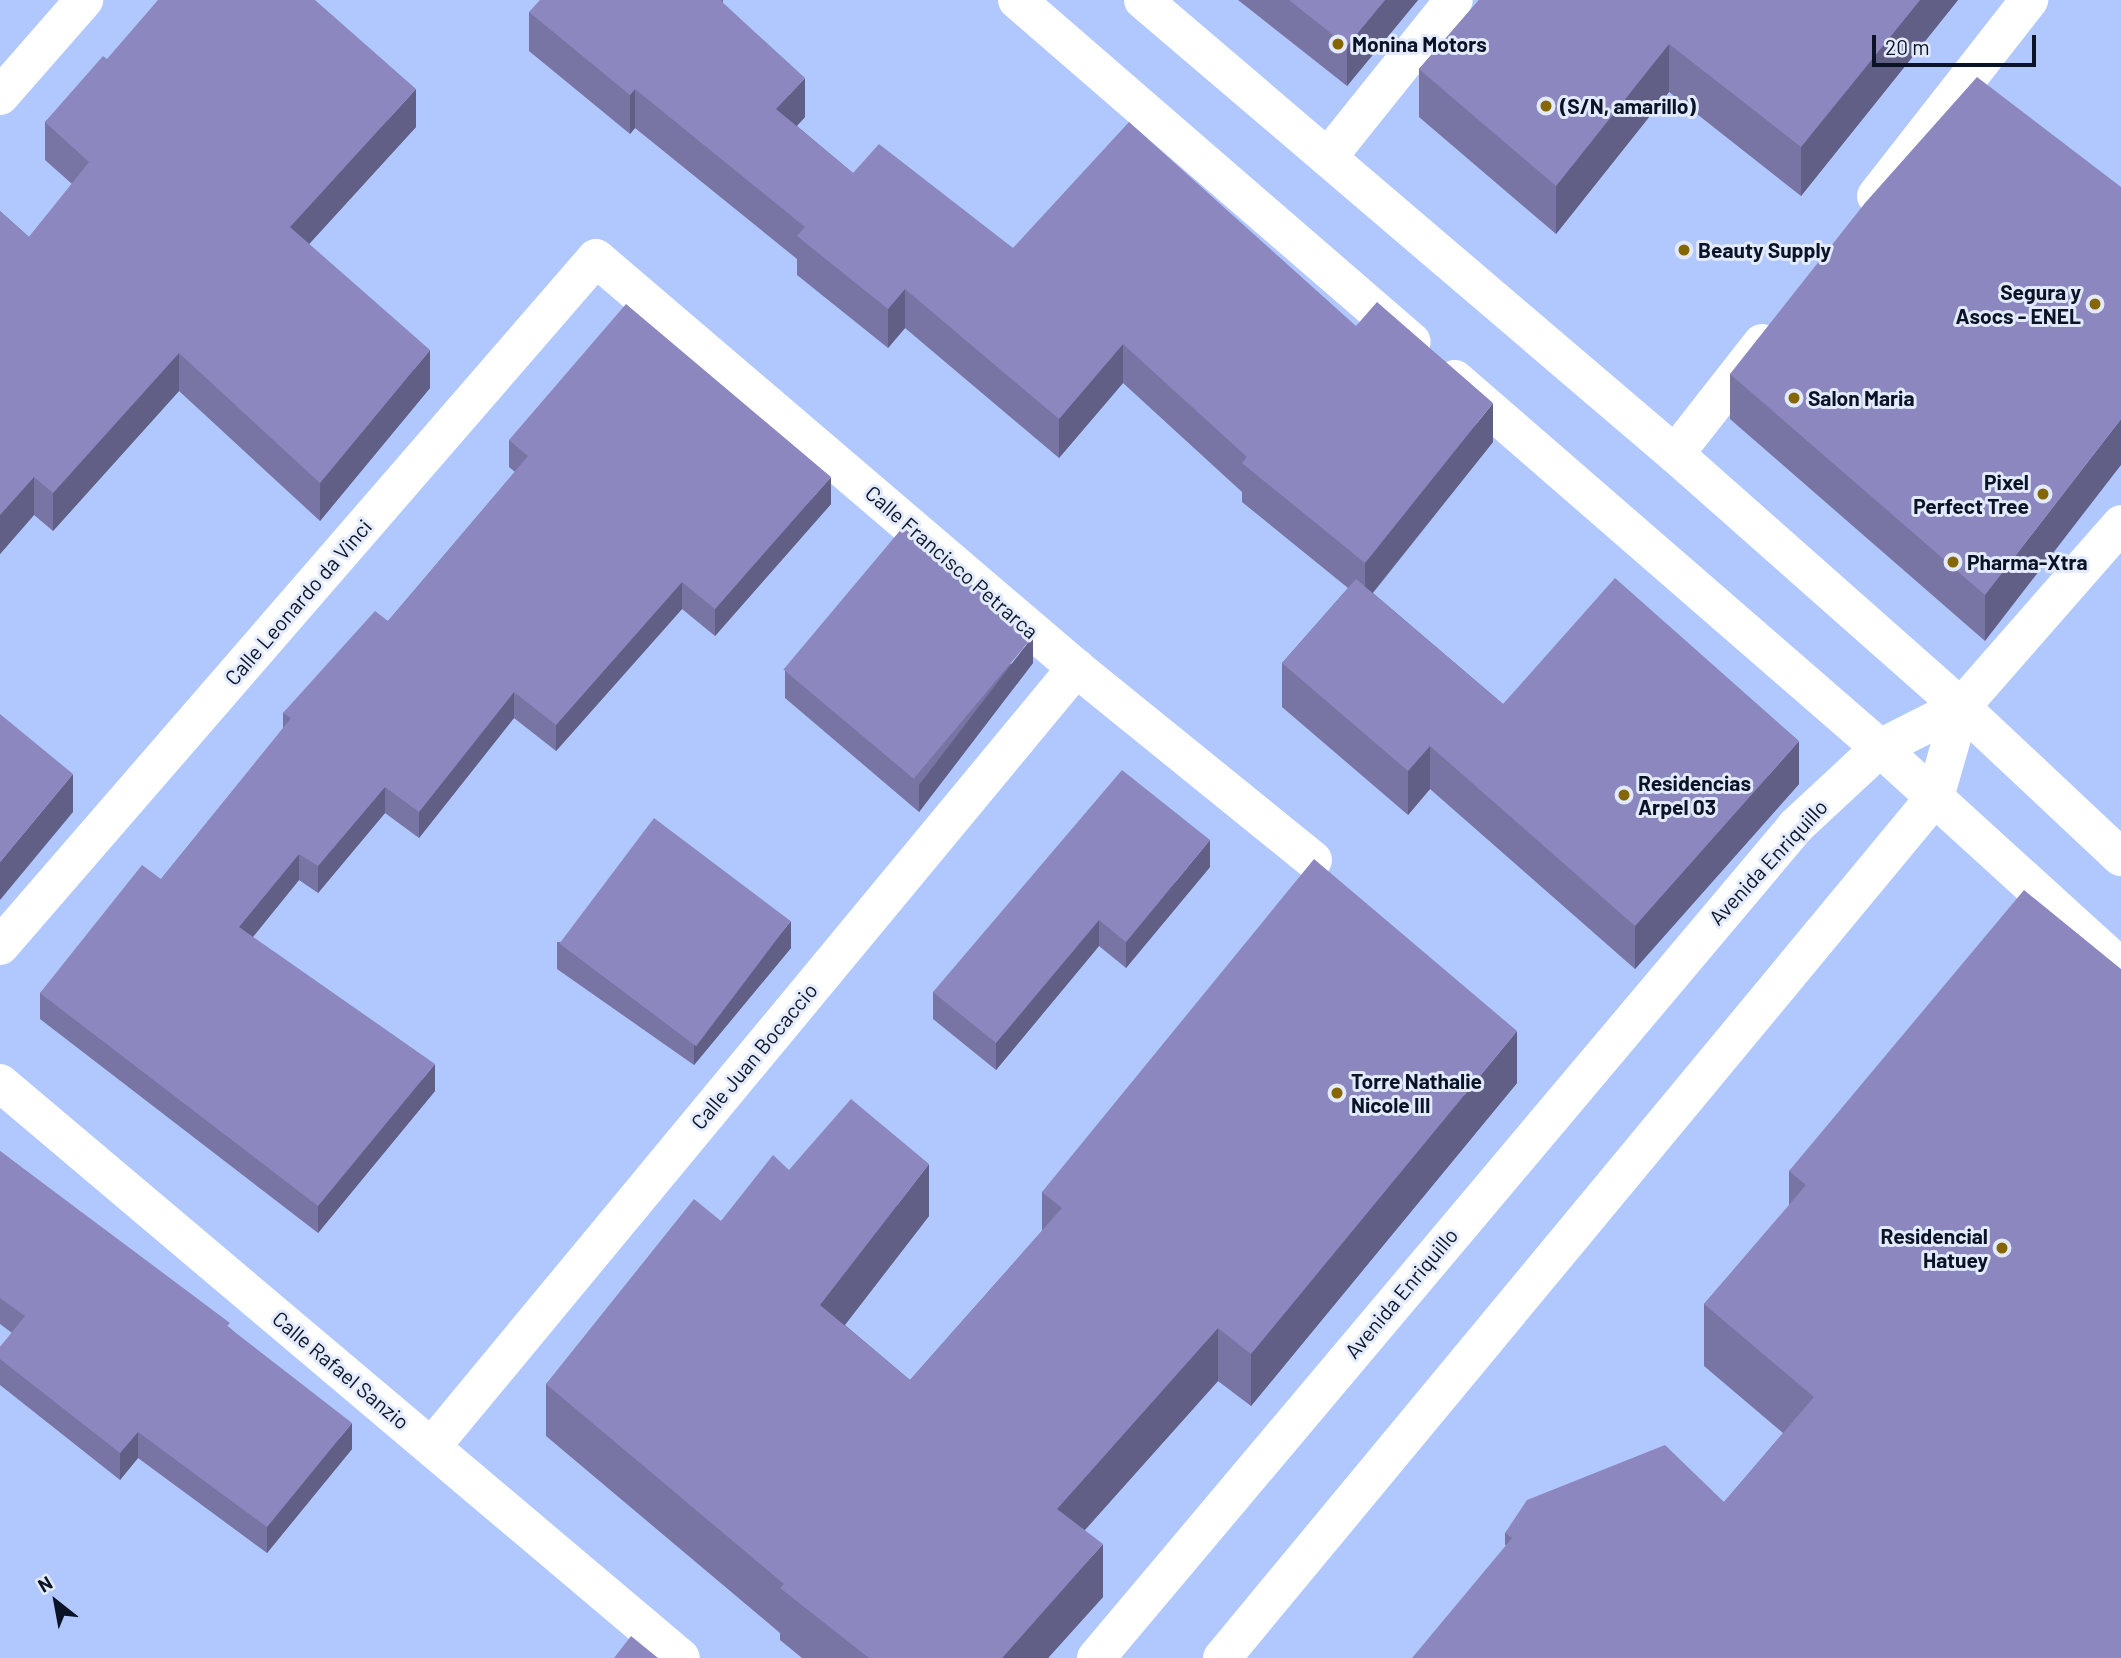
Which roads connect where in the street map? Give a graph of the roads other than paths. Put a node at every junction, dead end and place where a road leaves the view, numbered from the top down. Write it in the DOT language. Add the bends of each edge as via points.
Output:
graph roads {
  1 [pos="84,0"];
  2 [pos="1017,0"];
  3 [pos="1143,0"];
  4 [pos="1454,0"];
  5 [pos="2029,0"];
  6 [pos="0,96"];
  7 [pos="1328,158"];
  8 [pos="1852,227"];
  9 [pos="596,258"];
  10 [pos="1784,314"];
  11 [pos="1675,454"];
  12 [pos="2121,524"];
  13 [pos="1076,668"];
  14 [pos="1961,707"];
  15 [pos="1881,748"];
  16 [pos="1936,797"];
  17 [pos="2121,857"];
  18 [pos="1313,860"];
  19 [pos="0,946"];
  20 [pos="2121,967"];
  21 [pos="0,1083"];
  22 [pos="433,1445"];
  23 [pos="681,1658"];
  24 [pos="1096,1658"];
  25 [pos="1222,1658"];
  1 -- 6 [label="street"];
  2 -- 15 [label="street"];
  3 -- 7 [label="street"];
  4 -- 7 [label="street"];
  5 -- 8 [label="street"];
  7 -- 11 [label="street"];
  9 -- 13 [label="street, Calle Francisco Petrarca"];
  9 -- 19 [label="street, Calle Leonardo da Vinci"];
  10 -- 11 [label="street"];
  11 -- 14 [label="street"];
  12 -- 14 [label="street"];
  13 -- 18 [label="street, Calle Francisco Petrarca"];
  13 -- 22 [label="street, Calle Juan Bocaccio"];
  14 -- 15 [label="street, Avenida Enriquillo"];
  14 -- 16 [label="street"];
  14 -- 17 [label="street"];
  15 -- 16 [label="street"];
  15 -- 24 [label="street, Avenida Enriquillo" via="1796,826 1702,934"];
  16 -- 20 [label="street"];
  16 -- 25 [label="street"];
  21 -- 22 [label="street, Calle Rafael Sanzio"];
  22 -- 23 [label="street, Calle Rafael Sanzio"];
}
